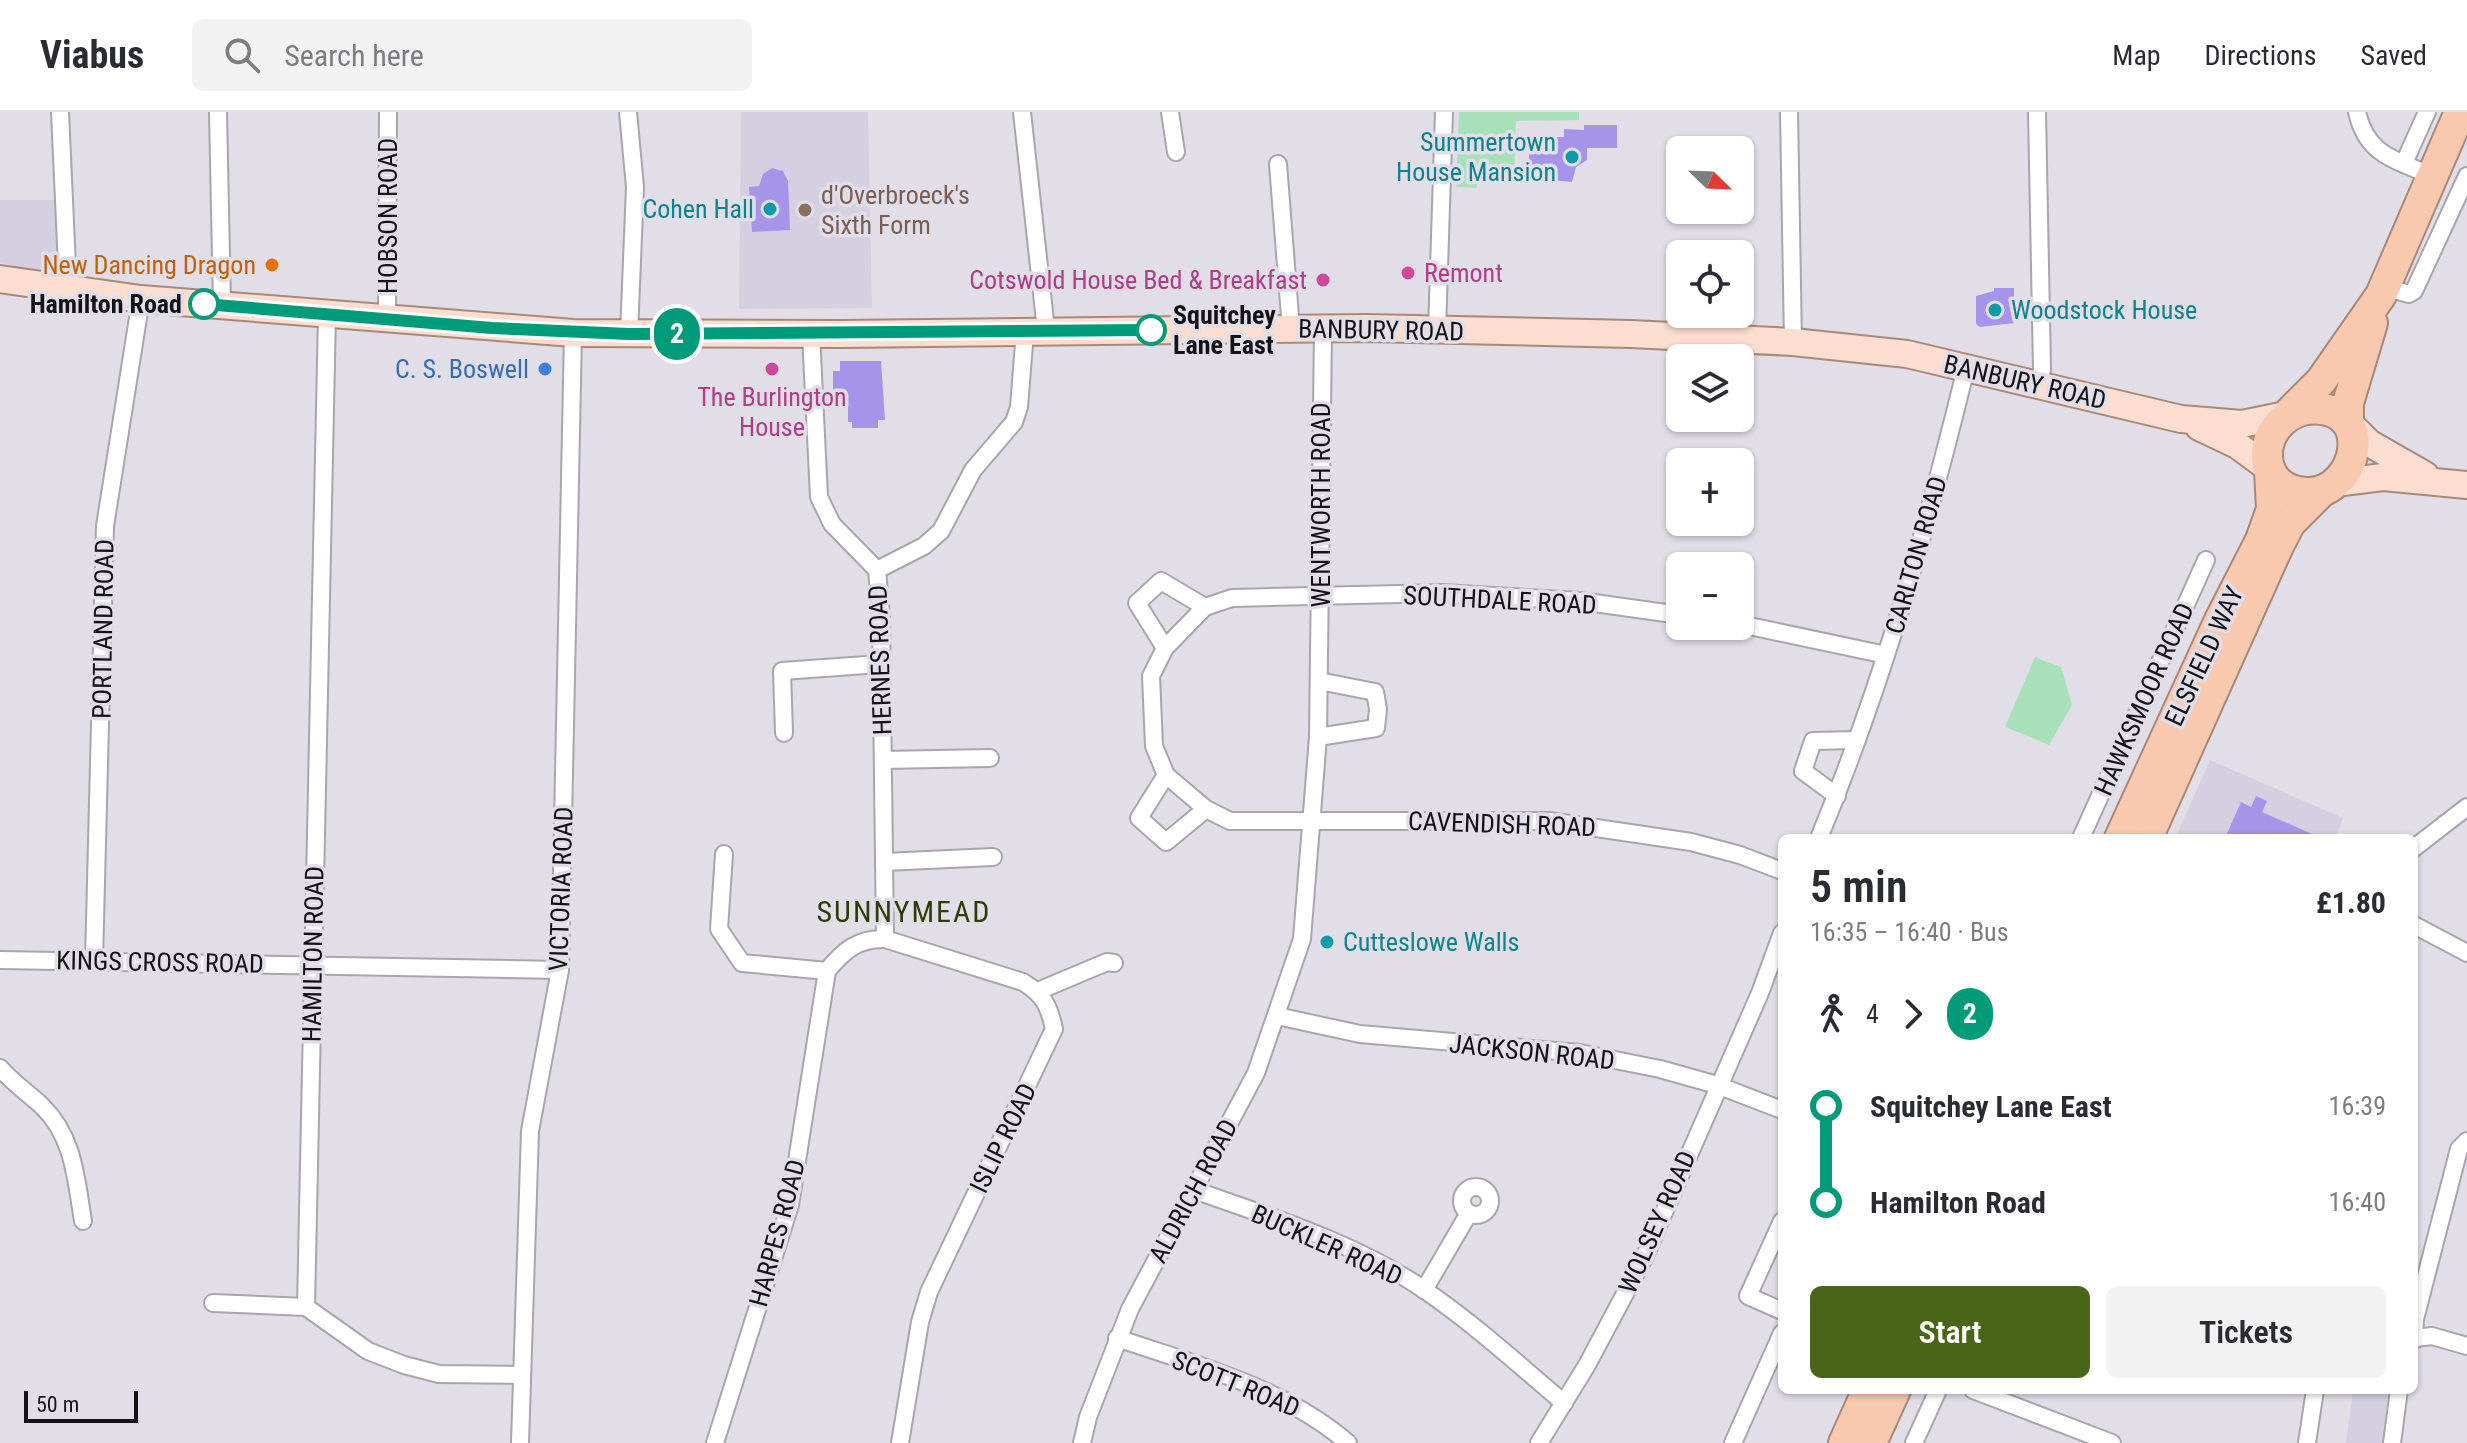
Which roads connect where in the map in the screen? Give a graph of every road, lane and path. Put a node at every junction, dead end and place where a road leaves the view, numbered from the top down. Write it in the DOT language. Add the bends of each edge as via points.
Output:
graph roads {
  1 [pos="60,112"];
  2 [pos="218,112"];
  3 [pos="388,112"];
  4 [pos="628,112"];
  5 [pos="1022,112"];
  6 [pos="1170,112"];
  7 [pos="1444,112"];
  8 [pos="1789,112"];
  9 [pos="2037,112"];
  10 [pos="2357,112"];
  11 [pos="2427,112"];
  12 [pos="2460,112"];
  13 [pos="1176,152"];
  14 [pos="2404,163"];
  15 [pos="1278,164"];
  16 [pos="2432,176"];
  17 [pos="2467,176"];
  18 [pos="0,279"];
  19 [pos="68,289"];
  20 [pos="2382,291"];
  21 [pos="141,299"];
  22 [pos="222,305"];
  23 [pos="327,314"];
  24 [pos="387,319"];
  25 [pos="1291,329"];
  26 [pos="1323,329"];
  27 [pos="1035,331"];
  28 [pos="1437,331"];
  29 [pos="573,333"];
  30 [pos="629,334"];
  31 [pos="811,334"];
  32 [pos="1793,342"];
  33 [pos="1966,368"];
  34 [pos="2039,386"];
  35 [pos="2288,414"];
  36 [pos="2181,419"];
  37 [pos="2349,423"];
  38 [pos="2269,469"];
  39 [pos="2436,480"];
  40 [pos="2467,485"];
  41 [pos="2329,487"];
  42 [pos="2206,560"];
  43 [pos="877,570"];
  44 [pos="1320,597"];
  45 [pos="1205,607"];
  46 [pos="1666,613"];
  47 [pos="1754,627"];
  48 [pos="1165,648"];
  49 [pos="1886,655"];
  50 [pos="880,664"];
  51 [pos="1319,681"];
  52 [pos="784,733"];
  53 [pos="1318,737"];
  54 [pos="1857,740"];
  55 [pos="990,758"];
  56 [pos="883,760"];
  57 [pos="1166,775"];
  58 [pos="1837,796"];
  59 [pos="2467,807"];
  60 [pos="1206,809"];
  61 [pos="1313,821"];
  62 [pos="1821,834"];
  63 [pos="2083,834"];
  64 [pos="2122,834"];
  65 [pos="2149,834"];
  66 [pos="2418,845"];
  67 [pos="724,854"];
  68 [pos="993,857"];
  69 [pos="884,862"];
  70 [pos="1778,869"];
  71 [pos="2418,927"];
  72 [pos="885,939"];
  73 [pos="1302,939"];
  74 [pos="1778,944"];
  75 [pos="2467,953"];
  76 [pos="0,960"];
  77 [pos="94,961"];
  78 [pos="1114,963"];
  79 [pos="313,965"];
  80 [pos="560,970"];
  81 [pos="827,971"];
  82 [pos="1038,991"];
  83 [pos="1277,1016"];
  84 [pos="0,1068"];
  85 [pos="1717,1085"];
  86 [pos="1778,1108"];
  87 [pos="2467,1141"];
  88 [pos="1194,1190"];
  89 [pos="1469,1213"];
  90 [pos="83,1221"];
  91 [pos="1778,1230"];
  92 [pos="1424,1290"];
  93 [pos="213,1303"];
  94 [pos="306,1307"];
  95 [pos="2418,1307"];
  96 [pos="1778,1309"];
  97 [pos="1117,1338"];
  98 [pos="2418,1338"];
  99 [pos="1778,1342"];
  100 [pos="2467,1346"];
  101 [pos="521,1375"];
  102 [pos="1866,1394"];
  103 [pos="1893,1394"];
  104 [pos="1936,1394"];
  105 [pos="2314,1394"];
  106 [pos="2398,1394"];
  107 [pos="2006,1396"];
  108 [pos="1564,1403"];
  109 [pos="2075,1437"];
  110 [pos="520,1443"];
  111 [pos="715,1443"];
  112 [pos="900,1443"];
  113 [pos="1082,1443"];
  114 [pos="1348,1443"];
  115 [pos="1539,1443"];
  116 [pos="1733,1443"];
  117 [pos="1844,1443"];
  118 [pos="1871,1443"];
  119 [pos="1914,1443"];
  120 [pos="2112,1443"];
  121 [pos="2307,1443"];
  122 [pos="2392,1443"];
  1 -- 19 [label="street"];
  2 -- 22 [label="street"];
  3 -- 24 [label="street, HOBSON ROAD"];
  4 -- 30 [label="street" via="635,187"];
  5 -- 27 [label="street"];
  6 -- 13 [label="street"];
  7 -- 28 [label="street"];
  8 -- 32 [label="street"];
  9 -- 34 [label="street"];
  10 -- 14 [label="street" via="2370,144"];
  11 -- 14 [label="street"];
  12 -- 16 [label="highway"];
  14 -- 16 [label="street"];
  15 -- 25 [label="street"];
  16 -- 20 [label="highway"];
  17 -- 20 [label="street" via="2414,291"];
  18 -- 19 [label="main road, BANBURY ROAD"];
  19 -- 21 [label="main road, BANBURY ROAD"];
  20 -- 35 [label="highway" via="2321,381"];
  20 -- 37 [label="highway" via="2353,384"];
  21 -- 22 [label="main road, BANBURY ROAD"];
  21 -- 77 [label="street, PORTLAND ROAD" via="105,526"];
  22 -- 23 [label="main road, BANBURY ROAD"];
  23 -- 24 [label="main road, BANBURY ROAD"];
  23 -- 79 [label="street, HAMILTON ROAD"];
  24 -- 29 [label="main road, BANBURY ROAD"];
  25 -- 26 [label="main road, BANBURY ROAD"];
  25 -- 27 [label="main road, BANBURY ROAD"];
  26 -- 28 [label="main road, BANBURY ROAD"];
  26 -- 44 [label="street, WENTWORTH ROAD"];
  27 -- 31 [label="main road, BANBURY ROAD"];
  27 -- 43 [label="street" via="1014,422 973,470 941,531"];
  28 -- 32 [label="main road, BANBURY ROAD"];
  29 -- 30 [label="main road, BANBURY ROAD"];
  29 -- 80 [label="street, VICTORIA ROAD"];
  30 -- 31 [label="main road, BANBURY ROAD"];
  31 -- 43 [label="street, HERNES ROAD" via="819,497 832,524"];
  32 -- 33 [label="main road, BANBURY ROAD" via="1907,354"];
  33 -- 34 [label="main road, BANBURY ROAD"];
  33 -- 49 [label="street, CARLTON ROAD" via="1926,528"];
  34 -- 36 [label="main road, BANBURY ROAD"];
  35 -- 36 [label="main road, BANBURY ROAD" via="2242,424"];
  35 -- 37 [label="highway" via="2324,409"];
  35 -- 38 [label="highway" via="2267,448"];
  36 -- 38 [label="main road, BANBURY ROAD" via="2237,445"];
  37 -- 39 [label="main road" via="2377,448"];
  37 -- 41 [label="highway" via="2352,453"];
  38 -- 41 [label="highway" via="2292,490 2305,493"];
  38 -- 64 [label="highway, ELSFIELD WAY" via="2272,509 2261,540"];
  39 -- 40 [label="main road"];
  39 -- 41 [label="main road" via="2383,477"];
  41 -- 65 [label="highway, ELSFIELD WAY" via="2290,523 2278,546"];
  42 -- 63 [label="street, HAWKSMOOR ROAD"];
  43 -- 50 [label="street, HERNES ROAD"];
  44 -- 45 [label="street, SOUTHDALE ROAD" via="1232,598"];
  44 -- 46 [label="street, SOUTHDALE ROAD" via="1442,593 1580,601"];
  44 -- 51 [label="street, WENTWORTH ROAD"];
  45 -- 48 [label="street"];
  45 -- 48 [label="street" via="1161,581 1137,603"];
  47 -- 49 [label="street"];
  48 -- 57 [label="street" via="1151,676 1154,746"];
  49 -- 54 [label="street, CARLTON ROAD"];
  50 -- 52 [label="street" via="782,671"];
  50 -- 56 [label="street, HERNES ROAD"];
  51 -- 53 [label="street, WENTWORTH ROAD"];
  51 -- 53 [label="street" via="1375,692 1378,709 1376,728"];
  53 -- 61 [label="street, WENTWORTH ROAD"];
  54 -- 58 [label="street, CARLTON ROAD"];
  54 -- 58 [label="street" via="1813,741 1803,771"];
  55 -- 56 [label="street"];
  56 -- 69 [label="street, HERNES ROAD"];
  57 -- 60 [label="street"];
  57 -- 60 [label="street" via="1139,818 1166,842"];
  58 -- 62 [label="street, CARLTON ROAD"];
  59 -- 66 [label="street"];
  60 -- 61 [label="street, CAVENDISH ROAD" via="1230,821"];
  61 -- 70 [label="street, CAVENDISH ROAD" via="1565,822 1691,842"];
  61 -- 73 [label="street, WENTWORTH ROAD"];
  67 -- 81 [label="street" via="719,929 742,963"];
  68 -- 69 [label="street"];
  69 -- 72 [label="street, HERNES ROAD"];
  71 -- 75 [label="street"];
  72 -- 81 [label="street" via="855,944"];
  72 -- 82 [label="street"];
  73 -- 83 [label="street, ALDRICH ROAD"];
  74 -- 85 [label="street, WOLSEY ROAD"];
  76 -- 77 [label="street, KINGS CROSS ROAD"];
  77 -- 79 [label="street, KINGS CROSS ROAD"];
  78 -- 82 [label="street"];
  79 -- 80 [label="street, KINGS CROSS ROAD"];
  79 -- 94 [label="street, HAMILTON ROAD"];
  80 -- 101 [label="street, VICTORIA ROAD" via="530,1131"];
  81 -- 111 [label="street, HARPES ROAD" via="790,1205"];
  82 -- 112 [label="street, ISLIP ROAD" via="1049,1005 1054,1029 929,1292"];
  83 -- 85 [label="street, JACKSON ROAD" via="1360,1034 1580,1053"];
  83 -- 88 [label="street, ALDRICH ROAD" via="1256,1073"];
  84 -- 90 [label="street" via="62,1130 71,1151"];
  85 -- 86 [label="street, JACKSON ROAD"];
  85 -- 108 [label="street, WOLSEY ROAD" via="1644,1258"];
  87 -- 95 [label="street" via="2459,1149"];
  88 -- 92 [label="street, BUCKLER ROAD" via="1299,1227"];
  88 -- 97 [label="street, ALDRICH ROAD"];
  89 -- 92 [label="street"];
  91 -- 96 [label="street" via="1748,1296"];
  92 -- 108 [label="street, BUCKLER ROAD"];
  93 -- 94 [label="street"];
  94 -- 101 [label="street" via="368,1351 404,1365 439,1374"];
  97 -- 113 [label="street, ALDRICH ROAD"];
  97 -- 114 [label="street, SCOTT ROAD" via="1284,1400"];
  98 -- 100 [label="street" via="2432,1336"];
  99 -- 116 [label="street"];
  101 -- 110 [label="street, VICTORIA ROAD"];
  102 -- 117 [label="highway"];
  103 -- 118 [label="highway"];
  104 -- 119 [label="street"];
  105 -- 121 [label="street"];
  106 -- 122 [label="street"];
  107 -- 109 [label="street"];
  108 -- 115 [label="street, WOLSEY ROAD"];
  109 -- 120 [label="street"];
}
